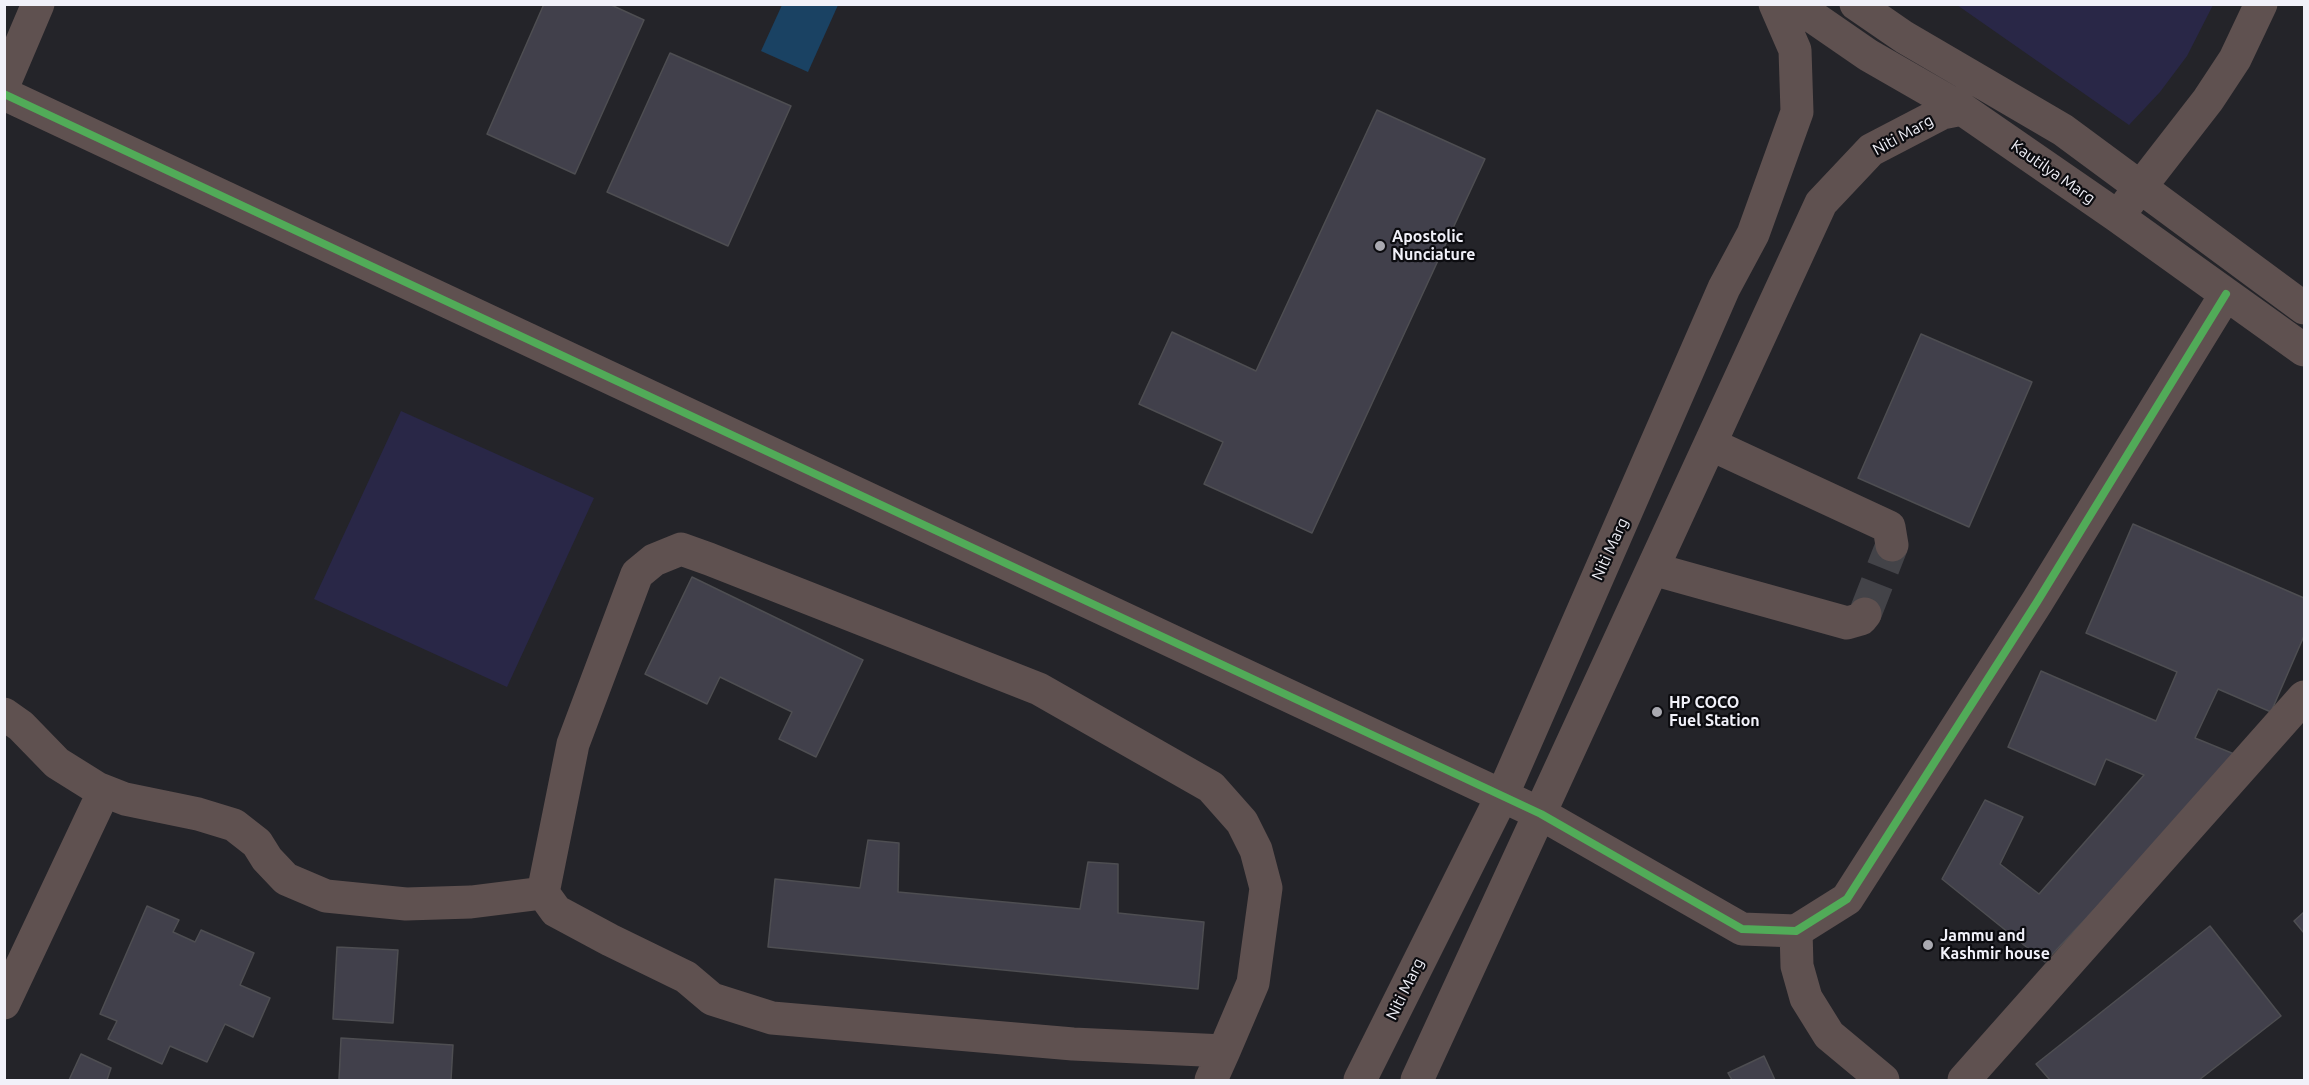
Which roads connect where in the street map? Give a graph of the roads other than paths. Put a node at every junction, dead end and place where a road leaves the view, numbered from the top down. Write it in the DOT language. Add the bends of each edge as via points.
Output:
graph roads {
  1 [pos="38,4"];
  2 [pos="1775,4"];
  3 [pos="1794,4"];
  4 [pos="1856,4"];
  5 [pos="2261,4"];
  6 [pos="4,84"];
  7 [pos="4,94"];
  8 [pos="1962,109"];
  9 [pos="2140,186"];
  10 [pos="2118,216"];
  11 [pos="2226,294"];
  12 [pos="2304,308"];
  13 [pos="2304,350"];
  14 [pos="1710,444"];
  15 [pos="1892,545"];
  16 [pos="1653,569"];
  17 [pos="1865,614"];
  18 [pos="2304,698"];
  19 [pos="4,714"];
  20 [pos="104,791"];
  21 [pos="1502,796"];
  22 [pos="1541,814"];
  23 [pos="543,893"];
  24 [pos="1796,931"];
  25 [pos="4,1004"];
  26 [pos="1224,1051"];
  27 [pos="1210,1080"];
  28 [pos="1360,1080"];
  29 [pos="1417,1080"];
  30 [pos="1884,1080"];
  31 [pos="1964,1080"];
  1 -- 6 [label="street"];
  2 -- 21 [label="street, Niti Marg" via="1795,50 1797,112 1777,172 1753,234 1724,288"];
  3 -- 8 [label="street, Kautilya Marg" via="1868,56"];
  4 -- 9 [label="street" via="1904,37 2063,130"];
  5 -- 9 [label="street" via="2235,59 2208,100"];
  7 -- 21 [label="street"];
  8 -- 10 [label="street, Kautilya Marg"];
  8 -- 14 [label="street, Niti Marg" via="1941,113 1871,150 1821,203"];
  9 -- 10 [label="street"];
  9 -- 12 [label="street"];
  10 -- 11 [label="street, Kautilya Marg"];
  11 -- 13 [label="street, Kautilya Marg"];
  11 -- 24 [label="street" via="2037,602 1847,898"];
  14 -- 15 [label="street" via="1889,527"];
  14 -- 16 [label="street, Niti Marg"];
  16 -- 17 [label="street" via="1847,623"];
  16 -- 22 [label="street, Niti Marg"];
  18 -- 31 [label="street"];
  19 -- 20 [label="street" via="57,763"];
  20 -- 23 [label="street" via="234,825 256,843 286,879 326,896 406,904 471,902"];
  20 -- 25 [label="street"];
  21 -- 22 [label="street"];
  21 -- 28 [label="street, Niti Marg"];
  22 -- 24 [label="street" via="1742,929"];
  22 -- 29 [label="street, Niti Marg"];
  23 -- 26 [label="street" via="556,911 686,977 712,999 772,1018 1073,1044"];
  23 -- 26 [label="street" via="573,744 637,574 654,560 681,549 1040,689 1211,787 1242,822 1256,850 1266,888 1253,983"];
  24 -- 30 [label="street" via="1797,966 1806,998 1829,1035"];
  26 -- 27 [label="street"];
}
